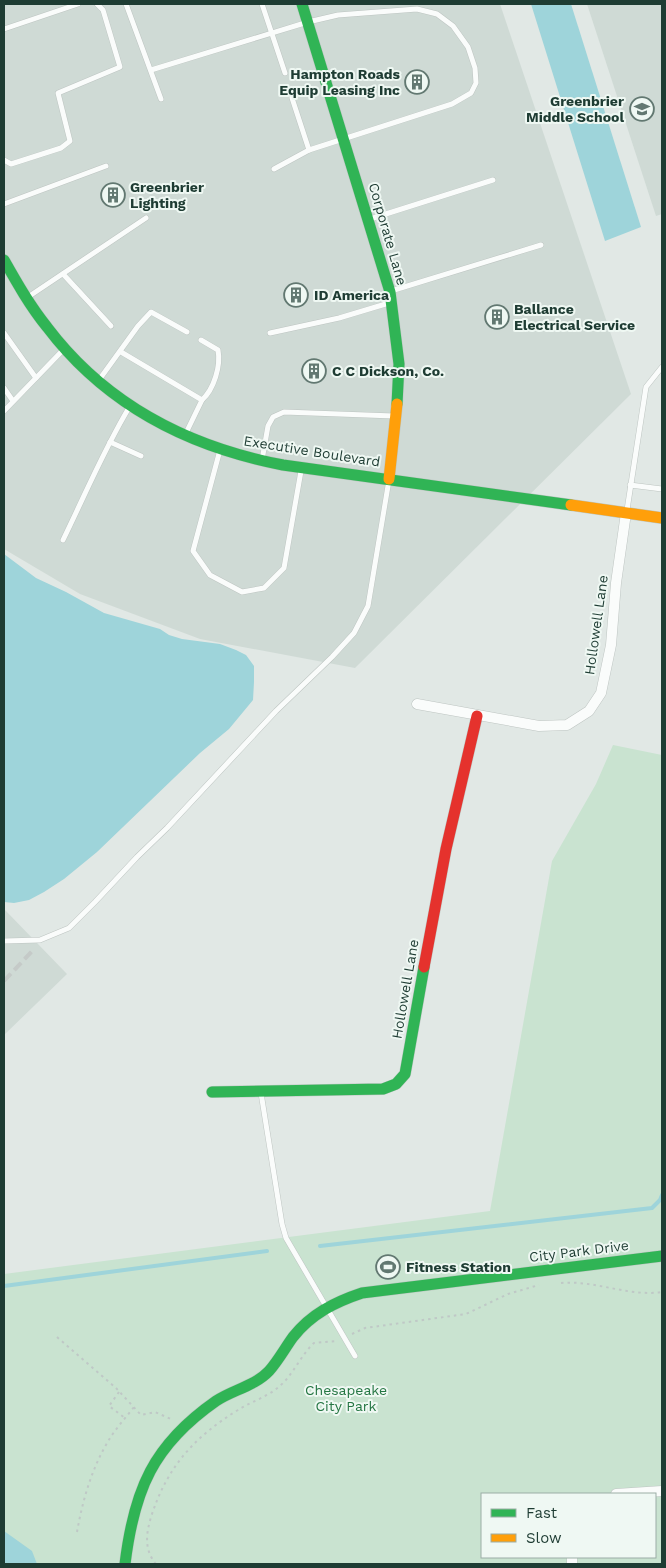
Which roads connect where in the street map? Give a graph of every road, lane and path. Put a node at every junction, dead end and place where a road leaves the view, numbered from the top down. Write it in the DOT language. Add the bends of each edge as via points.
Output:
graph roads {
  1 [pos="78,4"];
  2 [pos="97,4"];
  3 [pos="126,4"];
  4 [pos="262,4"];
  5 [pos="302,4"];
  6 [pos="308,22"];
  7 [pos="4,29"];
  8 [pos="272,33"];
  9 [pos="150,70"];
  10 [pos="285,74"];
  11 [pos="292,98"];
  12 [pos="161,99"];
  13 [pos="344,139"];
  14 [pos="309,150"];
  15 [pos="4,160"];
  16 [pos="106,166"];
  17 [pos="274,169"];
  18 [pos="493,180"];
  19 [pos="4,204"];
  20 [pos="146,218"];
  21 [pos="369,219"];
  22 [pos="541,245"];
  23 [pos="4,260"];
  24 [pos="62,274"];
  25 [pos="391,297"];
  26 [pos="26,299"];
  27 [pos="111,326"];
  28 [pos="187,332"];
  29 [pos="4,333"];
  30 [pos="270,333"];
  31 [pos="201,340"];
  32 [pos="64,349"];
  33 [pos="120,352"];
  34 [pos="662,367"];
  35 [pos="36,378"];
  36 [pos="98,382"];
  37 [pos="4,388"];
  38 [pos="202,400"];
  39 [pos="13,401"];
  40 [pos="130,406"];
  41 [pos="4,411"];
  42 [pos="397,416"];
  43 [pos="184,437"];
  44 [pos="110,442"];
  45 [pos="220,450"];
  46 [pos="141,456"];
  47 [pos="261,460"];
  48 [pos="302,467"];
  49 [pos="389,479"];
  50 [pos="630,485"];
  51 [pos="662,489"];
  52 [pos="626,513"];
  53 [pos="662,518"];
  54 [pos="63,540"];
  55 [pos="417,704"];
  56 [pos="477,716"];
  57 [pos="4,941"];
  58 [pos="261,1091"];
  59 [pos="212,1092"];
  60 [pos="662,1256"];
  61 [pos="556,1283"];
  62 [pos="540,1285"];
  63 [pos="662,1292"];
  64 [pos="327,1306"];
  65 [pos="57,1337"];
  66 [pos="344,1337"];
  67 [pos="355,1356"];
  68 [pos="119,1392"];
  69 [pos="134,1407"];
  70 [pos="125,1418"];
  71 [pos="184,1426"];
  72 [pos="662,1491"];
  73 [pos="631,1493"];
  74 [pos="76,1532"];
  75 [pos="125,1559"];
  76 [pos="156,1564"];
  1 -- 7 [label="lane"];
  2 -- 15 [label="lane" via="103,10 120,67 58,93 70,141 61,148 11,164"];
  3 -- 9 [label="lane"];
  4 -- 8 [label="lane"];
  5 -- 6 [label="street, Corporate Lane"];
  6 -- 8 [label="lane"];
  6 -- 13 [label="street, Corporate Lane"];
  6 -- 13 [label="lane" via="338,15 424,10 437,14 453,26 468,47 475,68 476,83 471,93 452,104"];
  8 -- 9 [label="lane"];
  8 -- 10 [label="lane"];
  9 -- 12 [label="lane"];
  11 -- 14 [label="lane"];
  13 -- 14 [label="lane"];
  13 -- 21 [label="street, Corporate Lane"];
  14 -- 17 [label="lane"];
  16 -- 19 [label="lane"];
  18 -- 21 [label="lane"];
  20 -- 24 [label="lane"];
  21 -- 25 [label="street, Corporate Lane"];
  22 -- 25 [label="lane"];
  23 -- 26 [label="street, Executive Boulevard"];
  24 -- 26 [label="lane"];
  24 -- 27 [label="lane"];
  25 -- 30 [label="lane" via="339,318"];
  25 -- 42 [label="street, Corporate Lane" via="399,364"];
  26 -- 32 [label="street, Executive Boulevard"];
  28 -- 33 [label="lane" via="151,312"];
  29 -- 35 [label="lane"];
  31 -- 38 [label="lane" via="218,350 220,359 210,393"];
  32 -- 35 [label="lane"];
  32 -- 36 [label="street, Executive Boulevard"];
  33 -- 36 [label="lane"];
  33 -- 38 [label="lane"];
  34 -- 50 [label="lane" via="646,388"];
  35 -- 39 [label="lane"];
  36 -- 40 [label="street, Executive Boulevard"];
  37 -- 39 [label="lane"];
  38 -- 43 [label="lane"];
  39 -- 41 [label="lane"];
  40 -- 43 [label="street, Executive Boulevard"];
  40 -- 44 [label="lane"];
  42 -- 47 [label="lane" via="284,412 273,417 268,426"];
  42 -- 49 [label="street, Corporate Lane"];
  43 -- 45 [label="street, Executive Boulevard"];
  44 -- 46 [label="lane"];
  44 -- 54 [label="lane"];
  45 -- 47 [label="street, Executive Boulevard"];
  45 -- 48 [label="lane" via="193,551 210,575 242,592 264,588 284,568"];
  47 -- 48 [label="street, Executive Boulevard"];
  48 -- 49 [label="street, Executive Boulevard"];
  49 -- 52 [label="street, Executive Boulevard"];
  49 -- 57 [label="lane" via="368,606 354,633 69,928 40,940"];
  50 -- 51 [label="lane"];
  50 -- 52 [label="lane"];
  52 -- 53 [label="street, Executive Boulevard"];
  52 -- 56 [label="street, Hollowell Lane" via="611,645 601,693 596,702 581,717 551,727"];
  55 -- 56 [label="street, Hollowell Lane"];
  56 -- 58 [label="street, Hollowell Lane" via="434,912 405,1074 396,1084 383,1089"];
  58 -- 59 [label="street, Hollowell Lane"];
  58 -- 64 [label="lane" via="286,1238"];
  60 -- 64 [label="street, City Park Drive" via="362,1293"];
  61 -- 63 [label="path" via="591,1283 638,1293"];
  62 -- 66 [label="path" via="508,1294 466,1314 365,1328"];
  64 -- 66 [label="lane"];
  64 -- 71 [label="street, City Park Drive" via="305,1323 268,1372 220,1399"];
  65 -- 68 [label="path"];
  66 -- 67 [label="lane"];
  66 -- 76 [label="path" via="336,1341 314,1342 281,1385 214,1426 179,1459 156,1503 148,1527 147,1549"];
  68 -- 69 [label="path"];
  68 -- 70 [label="path" via="109,1406"];
  69 -- 70 [label="path"];
  69 -- 71 [label="path" via="141,1415 155,1412 170,1420 176,1419"];
  70 -- 74 [label="path" via="93,1470"];
  71 -- 75 [label="street, City Park Drive" via="163,1448 143,1483 132,1515"];
  72 -- 73 [label="street"];
}
